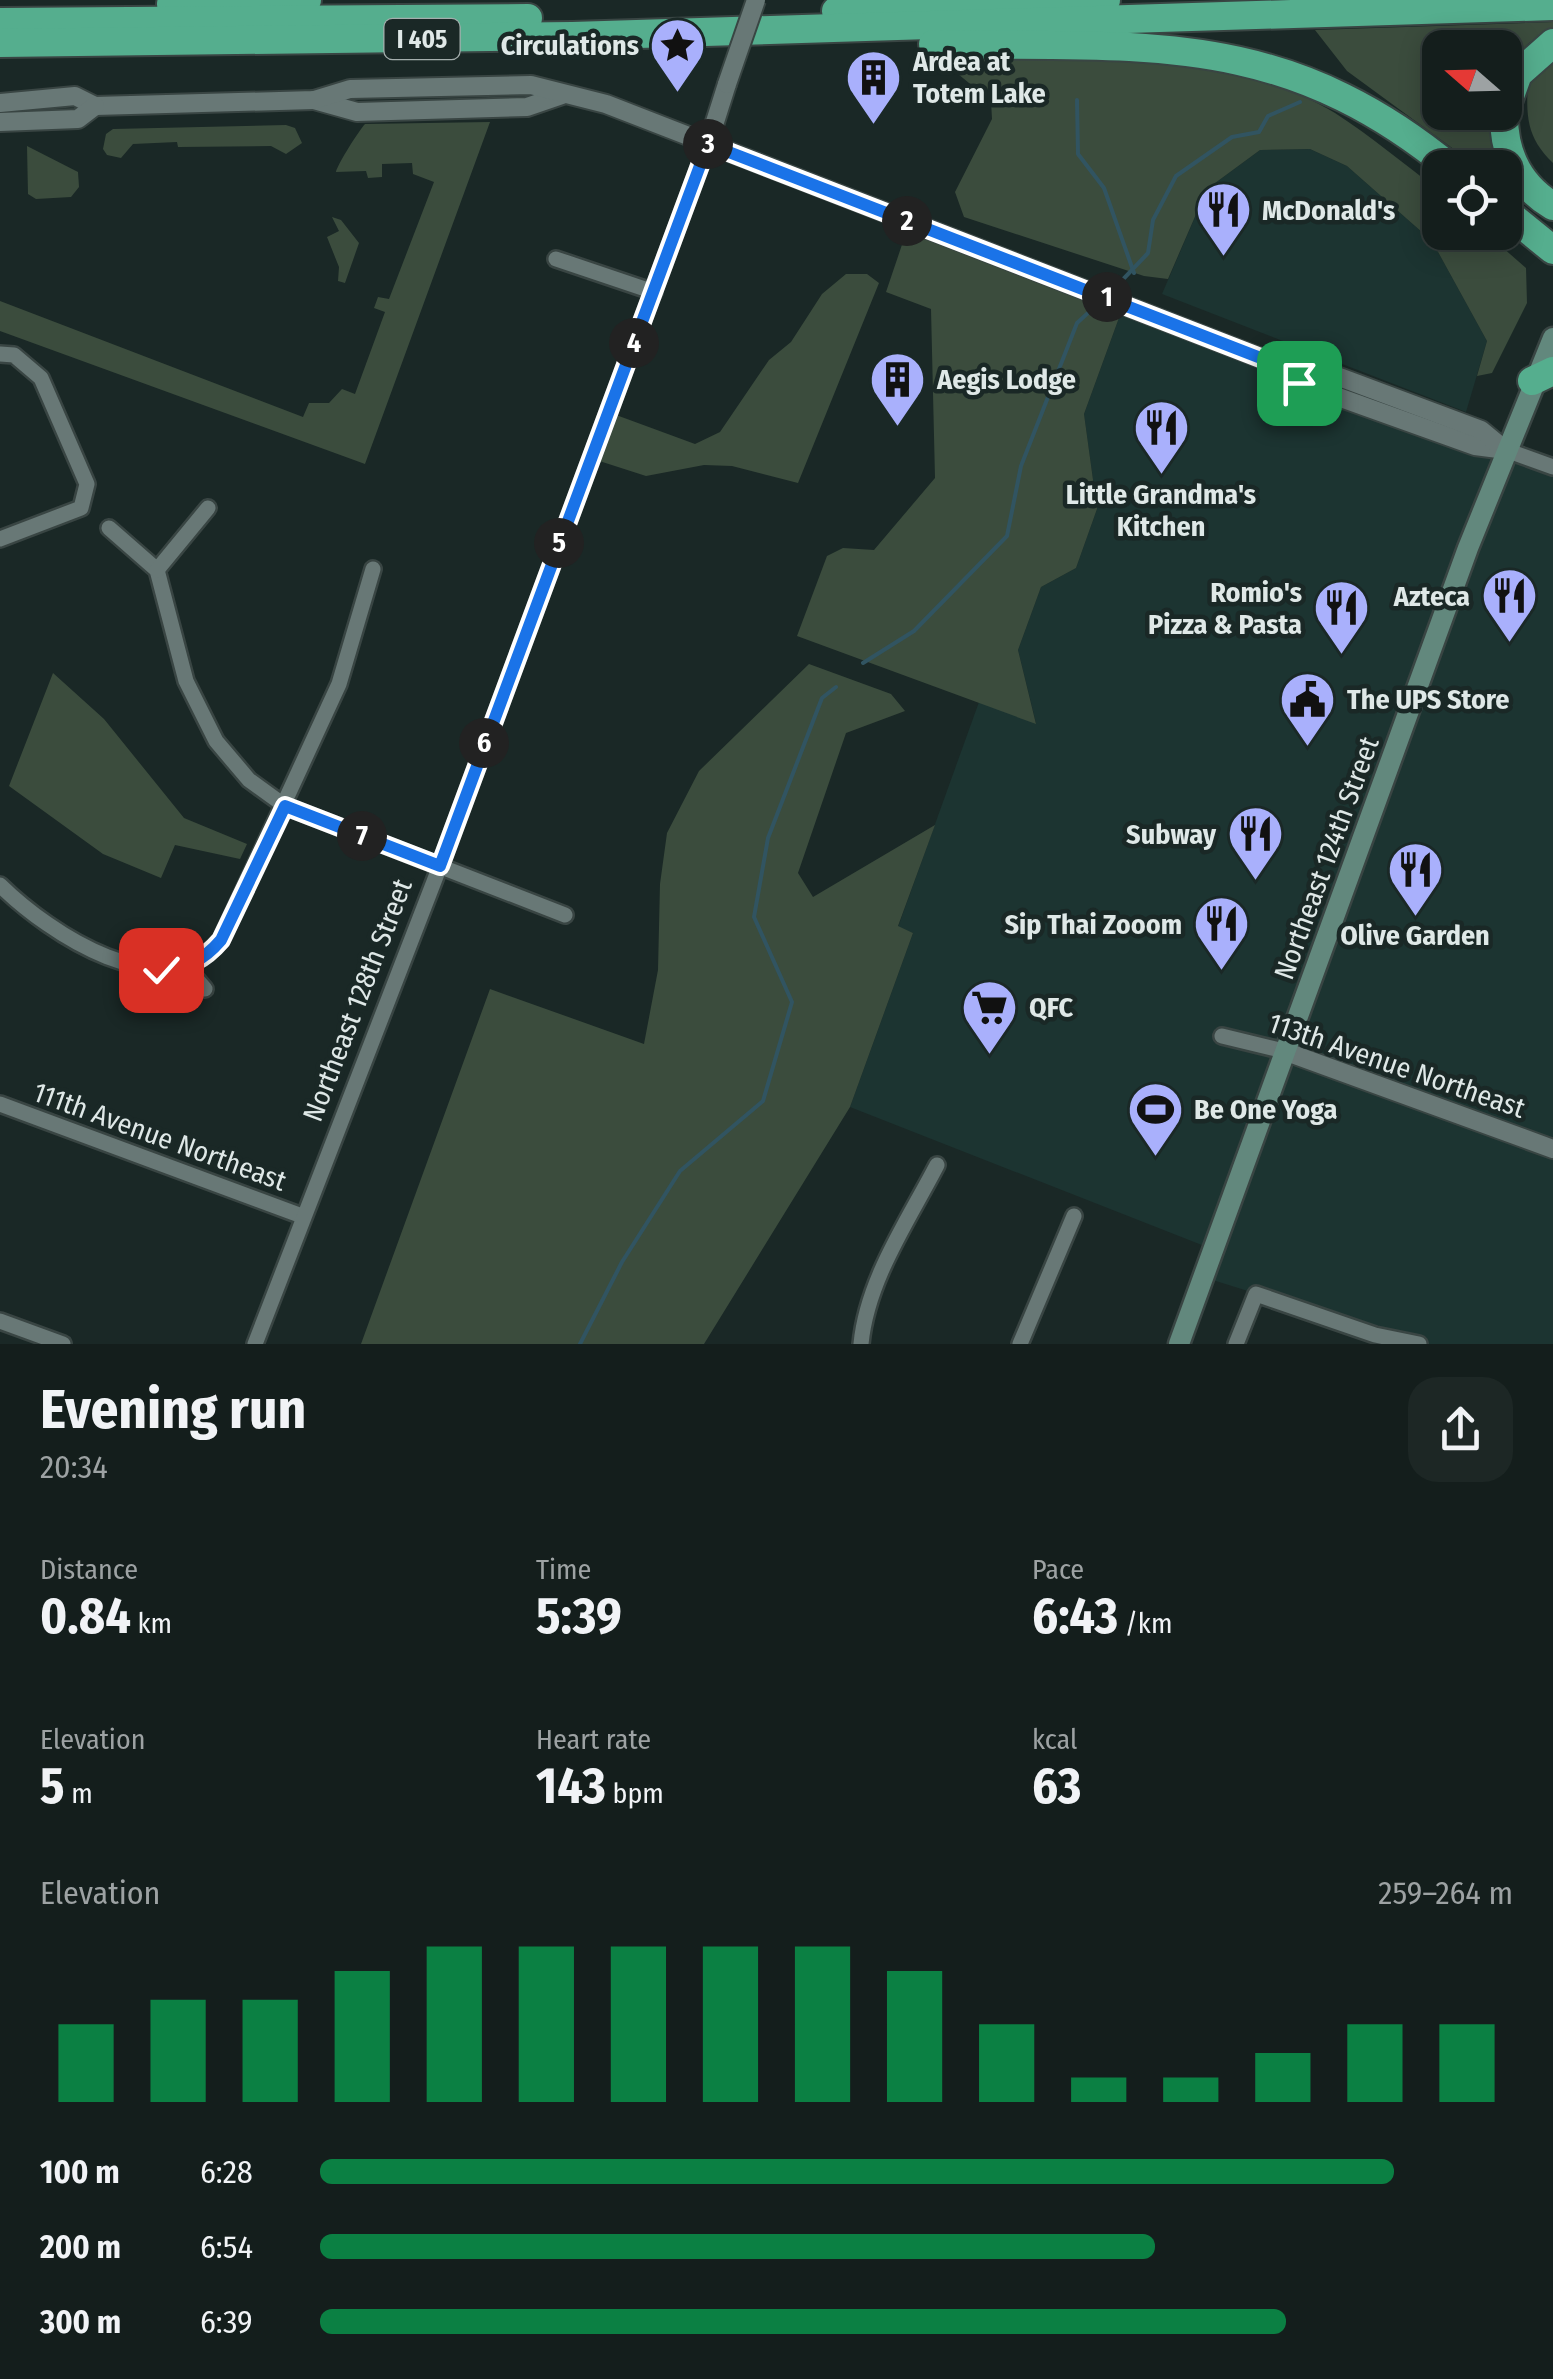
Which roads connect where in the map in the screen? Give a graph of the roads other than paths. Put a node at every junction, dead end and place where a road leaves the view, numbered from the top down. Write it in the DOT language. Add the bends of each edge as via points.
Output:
graph roads {
  1 [pos="307,0"];
  2 [pos="756,0"];
  3 [pos="1106,0"];
  4 [pos="1553,6"];
  5 [pos="0,10"];
  6 [pos="0,22"];
  7 [pos="844,28"];
  8 [pos="1553,42"];
  9 [pos="0,43"];
  10 [pos="1522,70"];
  11 [pos="0,102"];
  12 [pos="95,106"];
  13 [pos="0,122"];
  14 [pos="1504,130"];
  15 [pos="708,144"];
  16 [pos="1430,150"];
  17 [pos="1553,206"];
  18 [pos="1522,225"];
  19 [pos="1553,250"];
  20 [pos="556,259"];
  21 [pos="654,292"];
  22 [pos="1553,338"];
  23 [pos="0,354"];
  24 [pos="1543,376"];
  25 [pos="1506,450"];
  26 [pos="1553,467"];
  27 [pos="208,508"];
  28 [pos="110,528"];
  29 [pos="0,539"];
  30 [pos="372,569"];
  31 [pos="157,570"];
  32 [pos="285,806"];
  33 [pos="440,866"];
  34 [pos="0,885"];
  35 [pos="565,915"];
  36 [pos="186,967"];
  37 [pos="206,989"];
  38 [pos="1222,1036"];
  39 [pos="1284,1051"];
  40 [pos="0,1104"];
  41 [pos="1553,1149"];
  42 [pos="937,1165"];
  43 [pos="302,1216"];
  44 [pos="1074,1216"];
  45 [pos="0,1321"];
  46 [pos="63,1344"];
  47 [pos="255,1344"];
  48 [pos="861,1344"];
  49 [pos="1020,1344"];
  50 [pos="1178,1344"];
  51 [pos="1236,1344"];
  52 [pos="1419,1344"];
  1 -- 5 [label="highway"];
  2 -- 15 [label="street, Northeast 128th Street, bridge"];
  3 -- 6 [label="highway, I 405" via="596,18"];
  4 -- 7 [label="highway, I 405"];
  7 -- 9 [label="highway, I 405"];
  7 -- 16 [label="highway" via="897,43 1168,49 1252,62 1350,97"];
  8 -- 10 [label="highway"];
  11 -- 12 [label="street" via="75,96"];
  12 -- 13 [label="street" via="78,119"];
  12 -- 15 [label="street" via="314,100 357,112 527,107 562,95 606,104"];
  14 -- 17 [label="highway" via="1515,169"];
  15 -- 21 [label="street, Northeast 128th Street"];
  15 -- 25 [label="street" via="1289,369 1304,364 1450,418"];
  18 -- 19 [label="highway"];
  20 -- 21 [label="street"];
  21 -- 33 [label="street, Northeast 128th Street"];
  22 -- 24 [label="main road, Northeast 124th Street"];
  23 -- 29 [label="street" via="14,355 42,378 87,484 81,508"];
  24 -- 25 [label="main road, Northeast 124th Street"];
  25 -- 26 [label="street"];
  25 -- 39 [label="main road, Northeast 124th Street"];
  27 -- 31 [label="street"];
  28 -- 31 [label="street"];
  30 -- 32 [label="street" via="339,684"];
  31 -- 32 [label="street" via="202,719 232,763"];
  32 -- 33 [label="street"];
  32 -- 36 [label="street" via="221,940 206,958"];
  33 -- 35 [label="street"];
  33 -- 43 [label="street, Northeast 128th Street"];
  34 -- 36 [label="street" via="76,940 135,966"];
  36 -- 37 [label="street"];
  38 -- 39 [label="street, 113th Avenue Northeast"];
  39 -- 41 [label="street, 113th Avenue Northeast"];
  39 -- 50 [label="main road, Northeast 124th Street"];
  40 -- 43 [label="street, 111th Avenue Northeast"];
  42 -- 48 [label="street" via="864,1313"];
  43 -- 47 [label="street, Northeast 128th Street"];
  44 -- 49 [label="street"];
  45 -- 46 [label="street"];
  51 -- 52 [label="street" via="1256,1294"];
}
